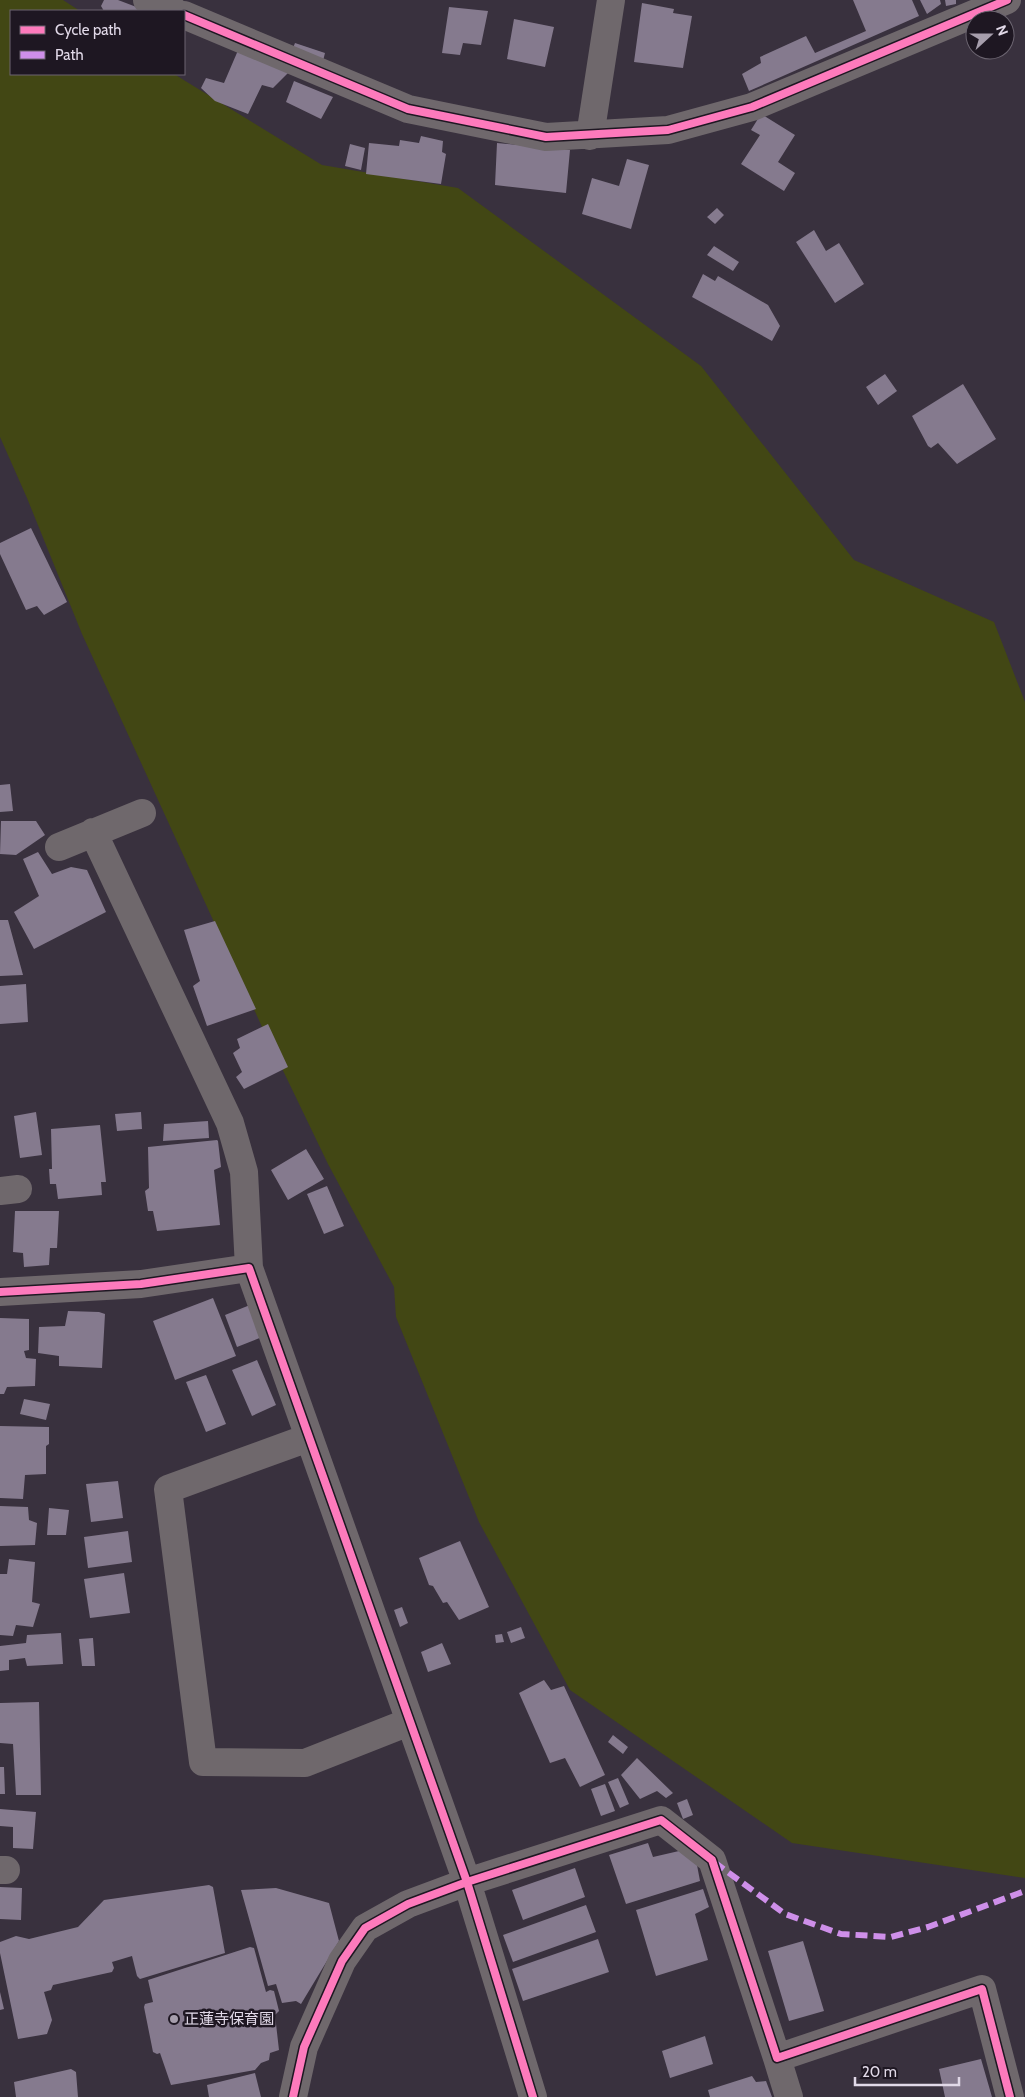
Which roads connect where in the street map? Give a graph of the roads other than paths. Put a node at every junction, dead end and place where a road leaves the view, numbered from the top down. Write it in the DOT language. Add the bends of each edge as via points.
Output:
graph roads {
  1 [pos="147,0"];
  2 [pos="611,0"];
  3 [pos="1007,0"];
  4 [pos="172,10"];
  5 [pos="185,15"];
  6 [pos="590,136"];
  7 [pos="142,813"];
  8 [pos="93,832"];
  9 [pos="59,847"];
  10 [pos="249,1268"];
  11 [pos="0,1292"];
  12 [pos="308,1438"];
  13 [pos="409,1722"];
  14 [pos="466,1882"];
  15 [pos="777,2058"];
  16 [pos="293,2097"];
  17 [pos="533,2097"];
  18 [pos="789,2097"];
  19 [pos="1010,2097"];
  1 -- 4 [label="street"];
  2 -- 6 [label="street"];
  3 -- 6 [label="street" via="752,107 668,130"];
  5 -- 6 [label="street" via="408,109 546,137"];
  7 -- 8 [label="street"];
  8 -- 9 [label="street"];
  8 -- 10 [label="street" via="230,1123 244,1172"];
  10 -- 11 [label="street" via="140,1284"];
  10 -- 12 [label="street"];
  12 -- 13 [label="street"];
  12 -- 13 [label="street" via="168,1489 203,1762 305,1764"];
  13 -- 14 [label="street"];
  14 -- 15 [label="street" via="662,1820 712,1860"];
  14 -- 16 [label="street" via="408,1904 365,1928 342,1962 304,2047"];
  14 -- 17 [label="street"];
  15 -- 18 [label="street"];
  15 -- 19 [label="street" via="982,1989"];
}
